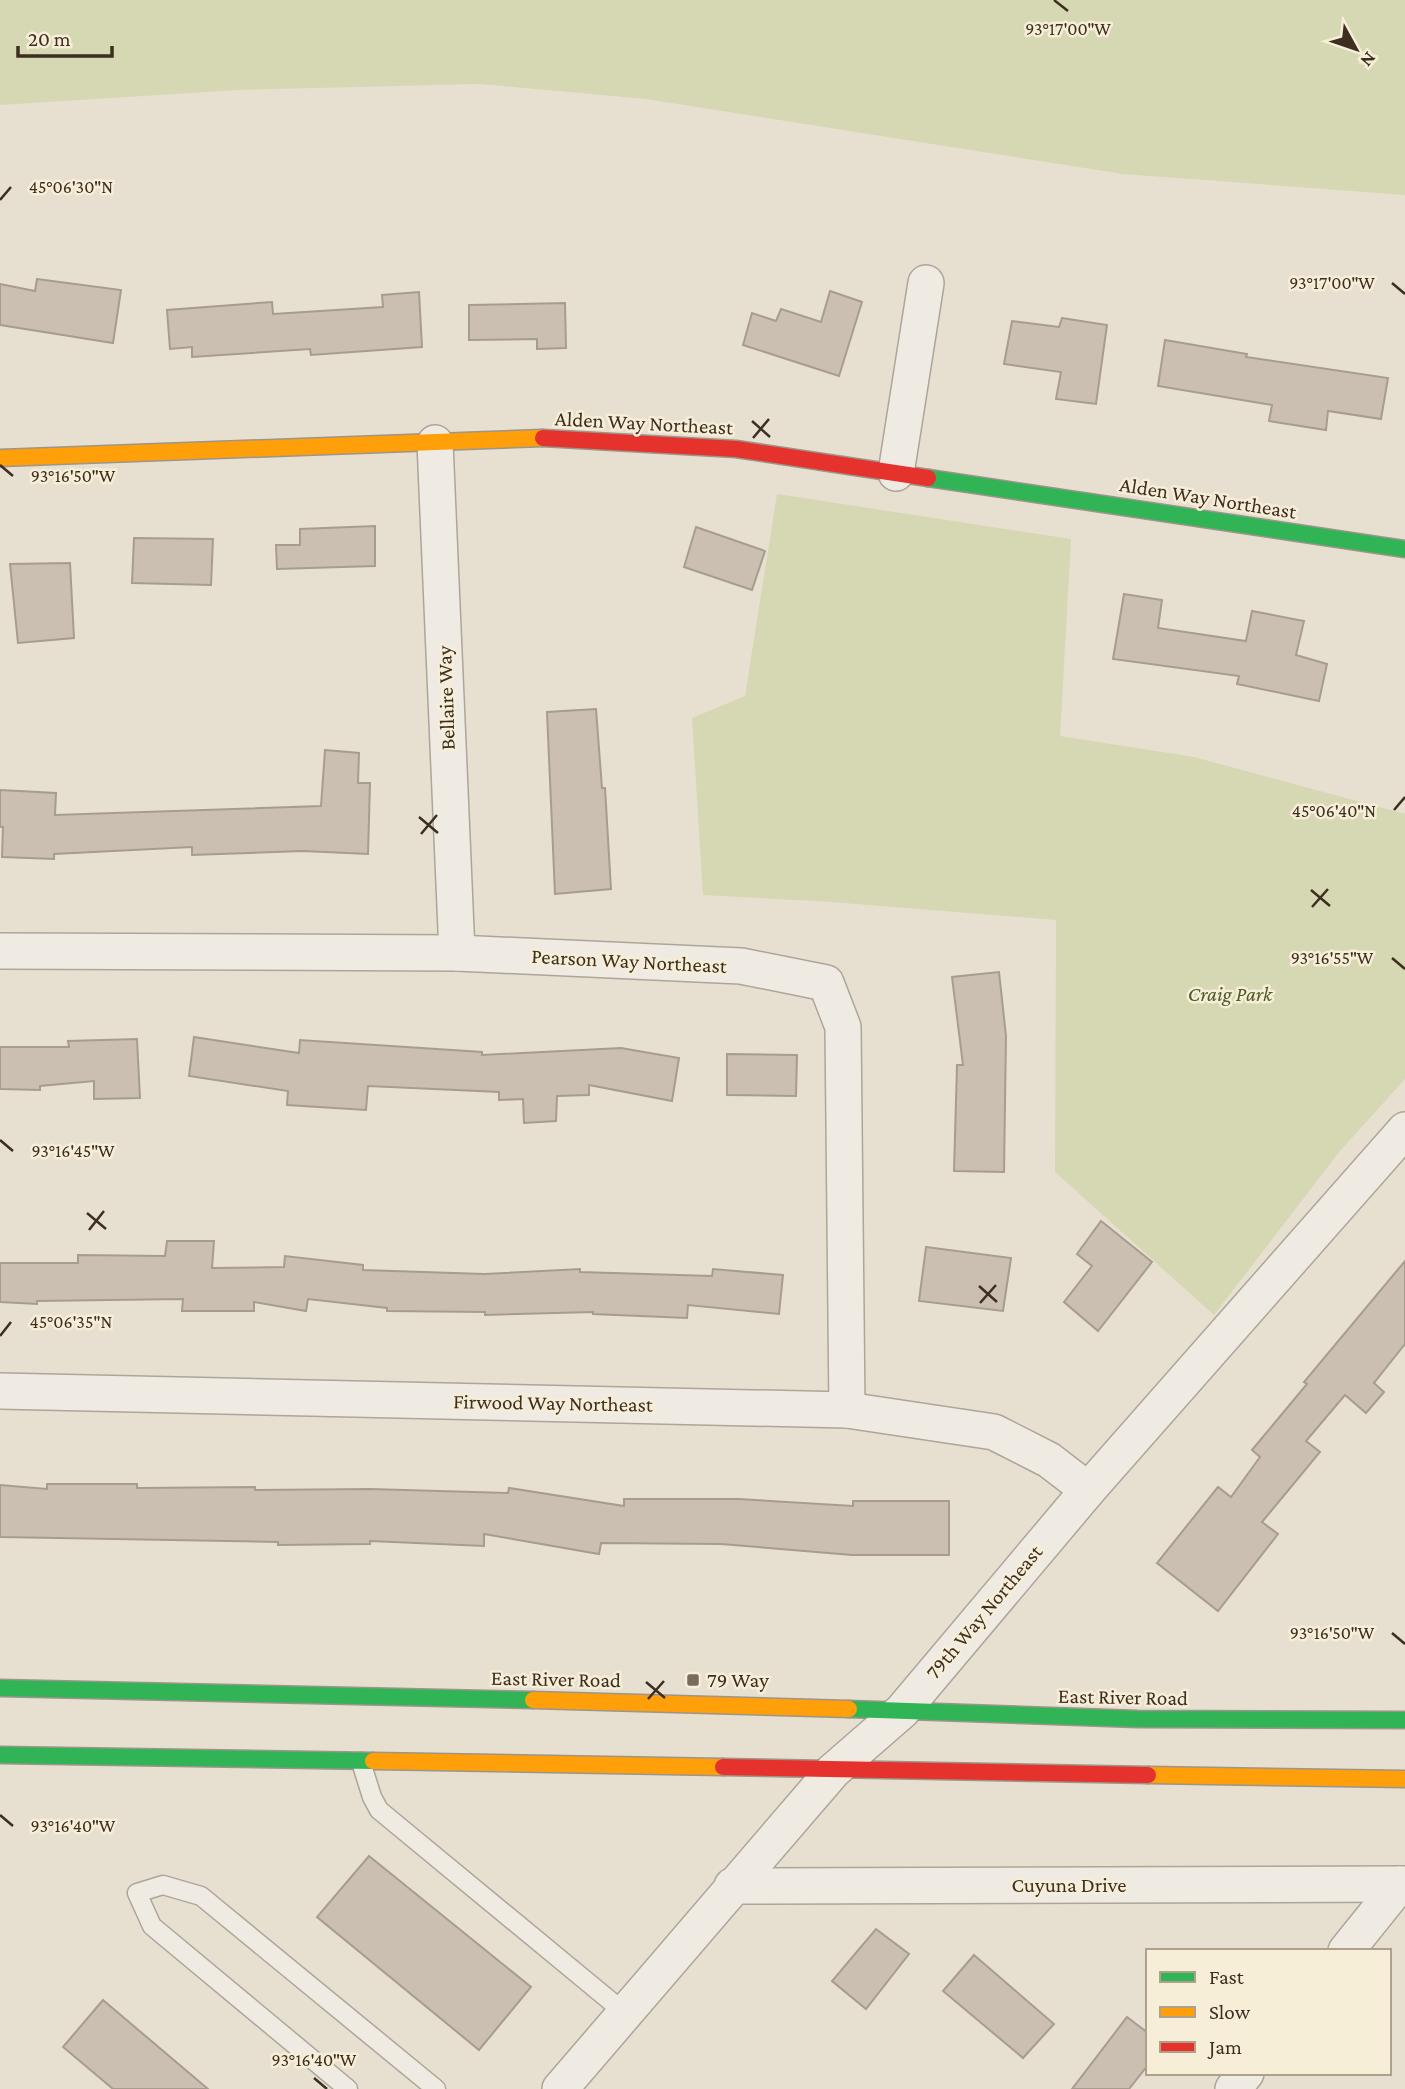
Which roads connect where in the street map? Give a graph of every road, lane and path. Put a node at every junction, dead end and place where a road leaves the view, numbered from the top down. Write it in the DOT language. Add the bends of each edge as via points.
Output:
graph roads {
  1 [pos="926,283"];
  2 [pos="435,443"];
  3 [pos="0,458"];
  4 [pos="896,472"];
  5 [pos="1405,549"];
  6 [pos="0,951"];
  7 [pos="457,953"];
  8 [pos="1405,1130"];
  9 [pos="0,1391"];
  10 [pos="847,1410"];
  11 [pos="1088,1490"];
  12 [pos="0,1688"];
  13 [pos="901,1711"];
  14 [pos="1405,1720"];
  15 [pos="0,1755"];
  16 [pos="361,1762"];
  17 [pos="833,1771"];
  18 [pos="1405,1779"];
  19 [pos="1403,1884"];
  20 [pos="732,1886"];
  21 [pos="1348,1949"];
  22 [pos="625,2013"];
  23 [pos="1244,2075"];
  24 [pos="348,2089"];
  25 [pos="436,2089"];
  26 [pos="560,2089"];
  27 [pos="1233,2089"];
  1 -- 4 [label="street"];
  2 -- 3 [label="main road, Alden Way Northeast"];
  2 -- 4 [label="main road, Alden Way Northeast" via="540,438 660,444 736,449"];
  2 -- 7 [label="street, Bellaire Way"];
  4 -- 5 [label="main road, Alden Way Northeast"];
  6 -- 7 [label="street, Pearson Way Northeast"];
  7 -- 10 [label="street, Pearson Way Northeast" via="741,966 826,983 843,1027"];
  8 -- 11 [label="street, 79th Way Northeast"];
  9 -- 10 [label="street, Firwood Way Northeast"];
  10 -- 11 [label="street, Firwood Way Northeast" via="994,1432 1049,1460"];
  11 -- 13 [label="street, 79th Way Northeast"];
  12 -- 13 [label="main road, East River Road"];
  13 -- 14 [label="main road, East River Road" via="1137,1719"];
  13 -- 17 [label="street, 79th Way Northeast"];
  15 -- 16 [label="main road"];
  16 -- 17 [label="main road"];
  16 -- 22 [label="lane" via="379,1810"];
  17 -- 18 [label="main road"];
  17 -- 20 [label="street, 79th Way Northeast"];
  19 -- 20 [label="street, Cuyuna Drive"];
  19 -- 21 [label="street"];
  20 -- 22 [label="street, 79th Way Northeast"];
  22 -- 26 [label="street, 79th Way Northeast"];
  23 -- 27 [label="street"];
  24 -- 25 [label="lane" via="152,1926 137,1893 163,1885 201,1896"];
}
